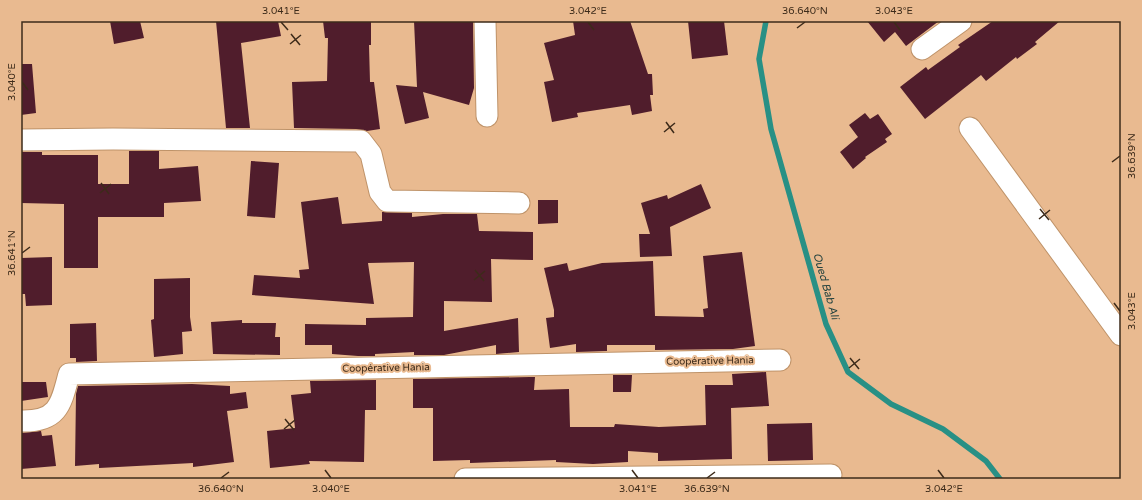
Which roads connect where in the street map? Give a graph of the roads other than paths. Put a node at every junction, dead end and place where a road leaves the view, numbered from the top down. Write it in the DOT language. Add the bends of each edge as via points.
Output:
graph roads {
  1 [pos="485,21"];
  2 [pos="961,21"];
  3 [pos="922,49"];
  4 [pos="486,116"];
  5 [pos="970,128"];
  6 [pos="21,140"];
  7 [pos="519,203"];
  8 [pos="1121,335"];
  9 [pos="780,360"];
  10 [pos="21,422"];
  11 [pos="831,475"];
  12 [pos="465,479"];
  1 -- 4 [label="street"];
  2 -- 3 [label="street"];
  5 -- 8 [label="street"];
  6 -- 7 [label="street" via="361,141 372,154 380,192 387,201"];
  9 -- 10 [label="street, Coopérative Hania" via="69,374 63,401 57,411 47,418"];
  11 -- 12 [label="street"];
}
